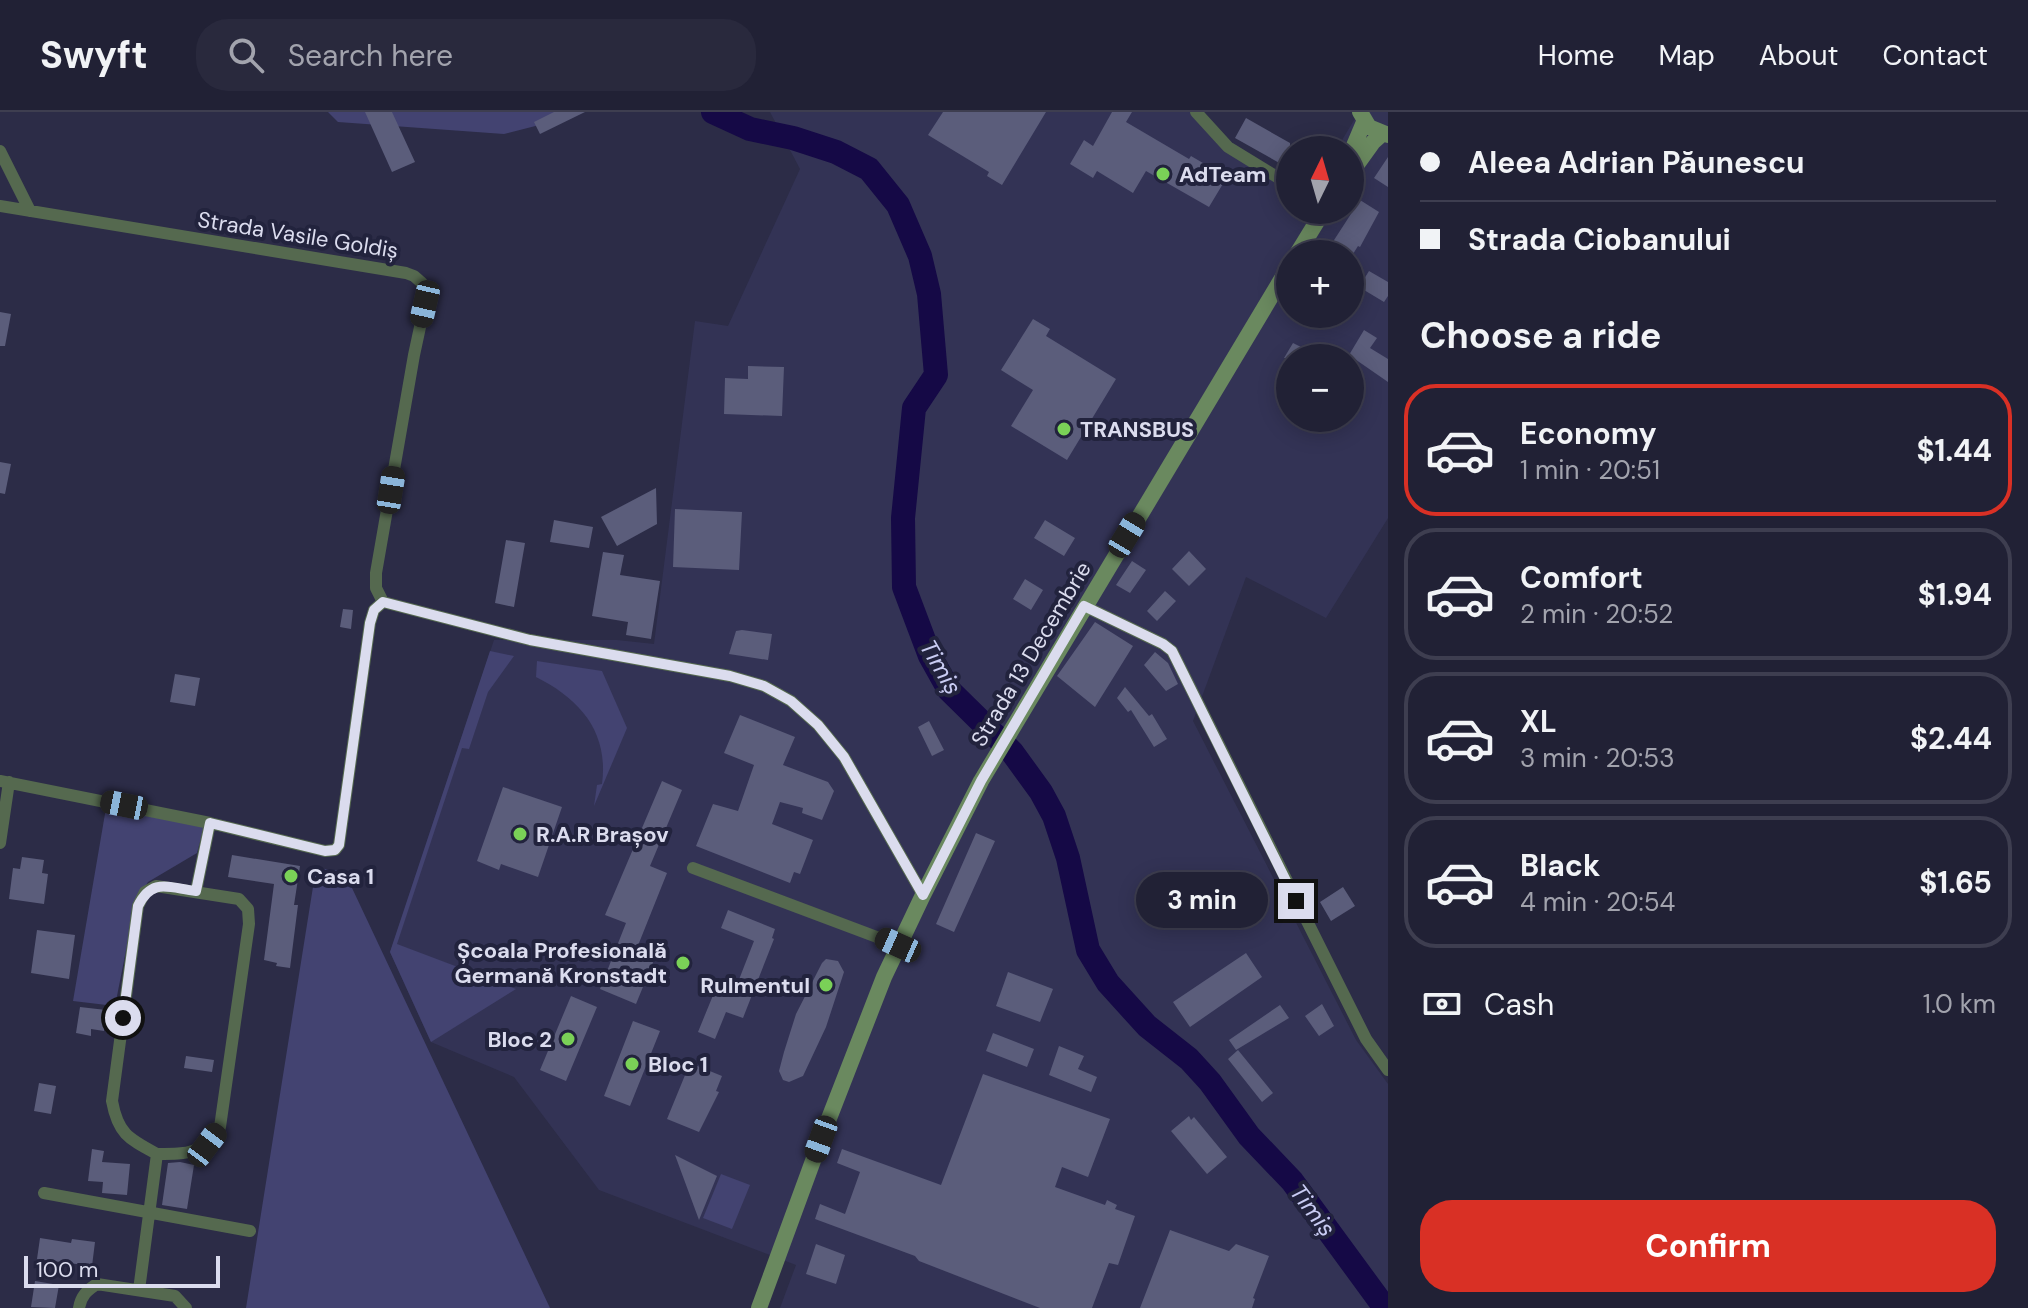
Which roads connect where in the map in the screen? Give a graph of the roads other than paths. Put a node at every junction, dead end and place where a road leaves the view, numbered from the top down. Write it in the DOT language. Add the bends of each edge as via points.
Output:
graph roads {
  1 [pos="1196,112"];
  2 [pos="1362,117"];
  3 [pos="1385,134"];
  4 [pos="0,151"];
  5 [pos="1364,155"];
  6 [pos="1276,176"];
  7 [pos="0,206"];
  8 [pos="30,211"];
  9 [pos="1276,288"];
  10 [pos="383,602"];
  11 [pos="1084,606"];
  12 [pos="5,782"];
  13 [pos="210,823"];
  14 [pos="0,843"];
  15 [pos="693,868"];
  16 [pos="196,891"];
  17 [pos="923,895"];
  18 [pos="898,945"];
  19 [pos="1388,1070"];
  20 [pos="157,1154"];
  21 [pos="44,1193"];
  22 [pos="148,1212"];
  23 [pos="250,1231"];
  24 [pos="139,1290"];
  25 [pos="79,1308"];
  26 [pos="186,1308"];
  27 [pos="759,1308"];
  1 -- 6 [label="street" via="1228,147"];
  2 -- 3 [label="main road"];
  3 -- 5 [label="main road"];
  4 -- 8 [label="street"];
  7 -- 8 [label="street, Strada Vasile Goldiș"];
  8 -- 10 [label="street, Strada Vasile Goldiș" via="406,273 422,283 425,304 376,573"];
  9 -- 11 [label="main road, Strada 13 Decembrie"];
  10 -- 13 [label="street" via="370,623 339,845 325,851"];
  10 -- 17 [label="street" via="530,640 764,686 791,701 844,757"];
  11 -- 17 [label="main road, Strada 13 Decembrie" via="981,781"];
  11 -- 19 [label="street" via="1172,651 1366,1039"];
  12 -- 13 [label="street"];
  12 -- 14 [label="street"];
  13 -- 16 [label="street"];
  15 -- 18 [label="street"];
  16 -- 20 [label="street" via="156,886 145,892 138,906 112,1101 116,1122 129,1139"];
  16 -- 20 [label="street" via="239,899 248,909 220,1127 207,1145 187,1154"];
  17 -- 18 [label="main road, Strada 13 Decembrie"];
  18 -- 27 [label="main road, Strada 13 Decembrie"];
  20 -- 22 [label="street"];
  21 -- 22 [label="street"];
  22 -- 23 [label="street"];
  22 -- 24 [label="street"];
  24 -- 25 [label="street" via="97,1284"];
  24 -- 26 [label="street" via="175,1296"];
}
